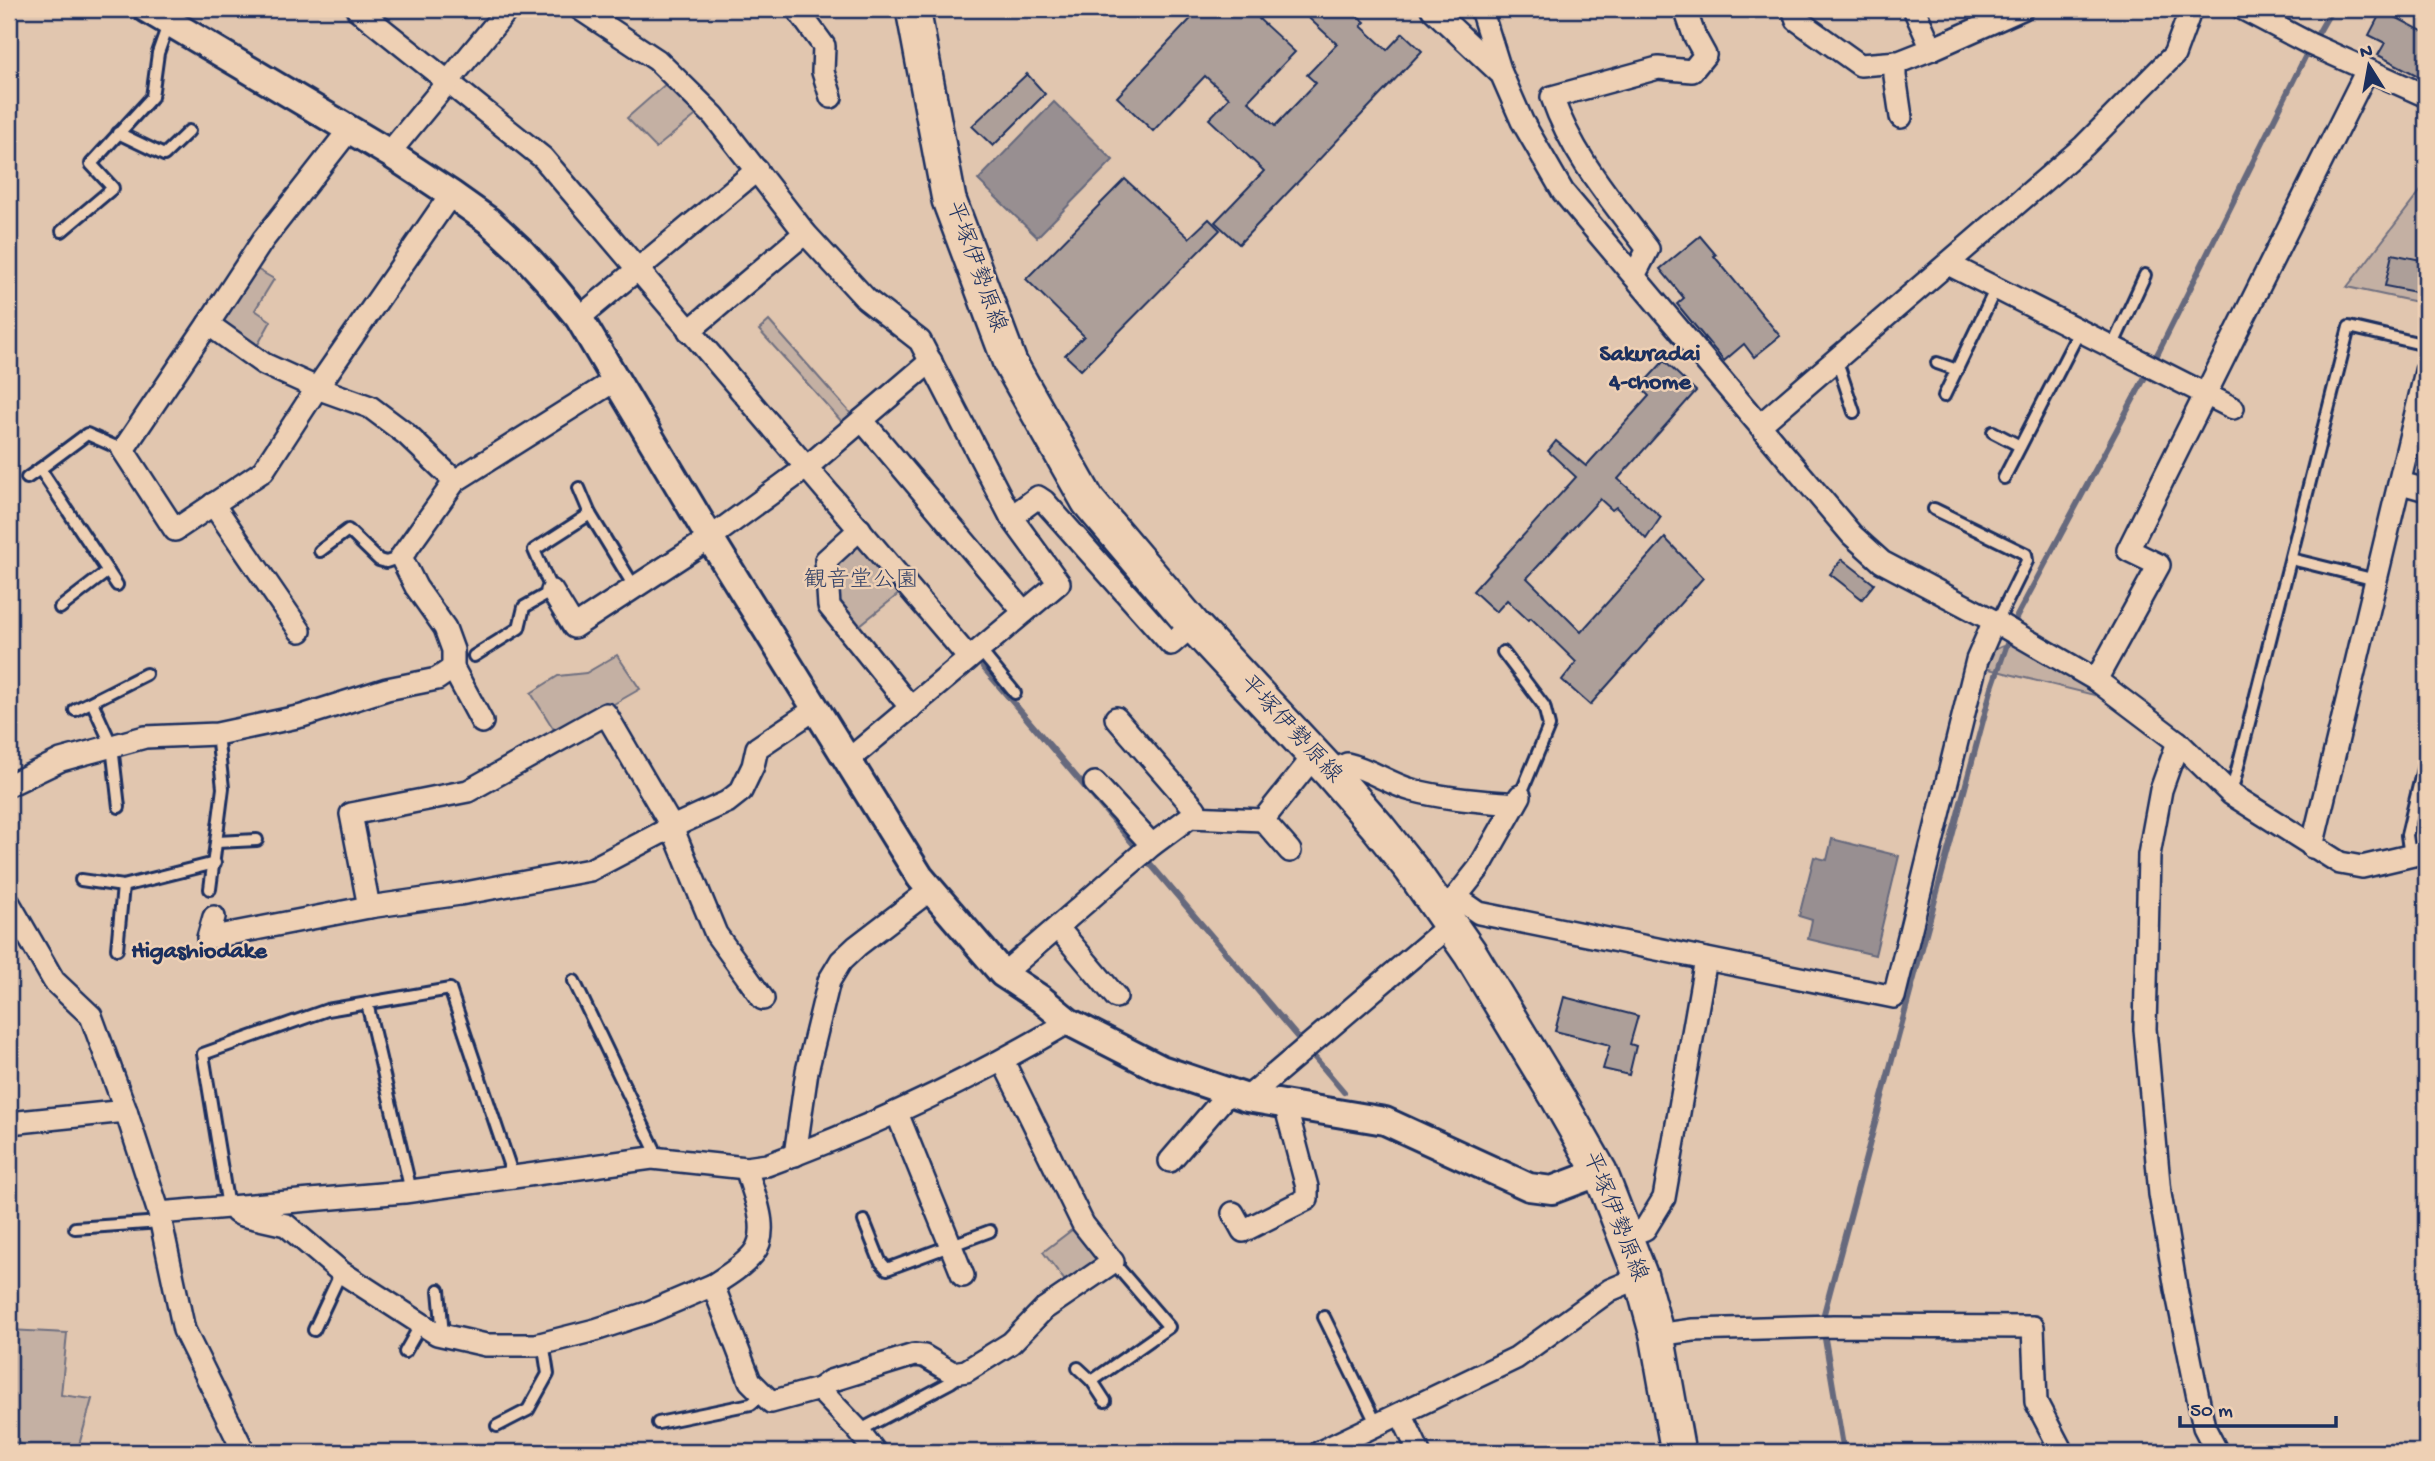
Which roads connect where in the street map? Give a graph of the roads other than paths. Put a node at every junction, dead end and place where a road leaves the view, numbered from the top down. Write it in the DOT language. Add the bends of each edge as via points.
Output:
graph roads {
  1 [pos="357,9"];
  2 [pos="508,9"];
  3 [pos="580,9"];
  4 [pos="797,9"];
  5 [pos="913,9"];
  6 [pos="1432,9"];
  7 [pos="1481,9"];
  8 [pos="1685,9"];
  9 [pos="1793,9"];
  10 [pos="1914,9"];
  11 [pos="2022,9"];
  12 [pos="2243,9"];
  13 [pos="2188,10"];
  14 [pos="165,13"];
  15 [pos="1932,49"];
  16 [pos="1895,62"];
  17 [pos="2367,70"];
  18 [pos="1501,73"];
  19 [pos="448,83"];
  20 [pos="2426,96"];
  21 [pos="831,97"];
  22 [pos="1901,117"];
  23 [pos="349,130"];
  24 [pos="189,131"];
  25 [pos="118,133"];
  26 [pos="389,153"];
  27 [pos="757,170"];
  28 [pos="451,194"];
  29 [pos="62,230"];
  30 [pos="805,233"];
  31 [pos="1948,264"];
  32 [pos="638,271"];
  33 [pos="2145,275"];
  34 [pos="1634,276"];
  35 [pos="1996,288"];
  36 [pos="579,318"];
  37 [pos="208,324"];
  38 [pos="2080,330"];
  39 [pos="689,331"];
  40 [pos="2426,345"];
  41 [pos="2112,347"];
  42 [pos="931,361"];
  43 [pos="1833,362"];
  44 [pos="1937,363"];
  45 [pos="1957,370"];
  46 [pos="2426,371"];
  47 [pos="617,379"];
  48 [pos="317,388"];
  49 [pos="2207,395"];
  50 [pos="1944,396"];
  51 [pos="2233,408"];
  52 [pos="1854,412"];
  53 [pos="862,420"];
  54 [pos="1760,425"];
  55 [pos="1993,432"];
  56 [pos="2020,446"];
  57 [pos="123,450"];
  58 [pos="807,467"];
  59 [pos="40,469"];
  60 [pos="27,478"];
  61 [pos="2004,478"];
  62 [pos="455,481"];
  63 [pos="2400,483"];
  64 [pos="579,488"];
  65 [pos="2426,490"];
  66 [pos="213,504"];
  67 [pos="1934,509"];
  68 [pos="590,514"];
  69 [pos="1011,517"];
  70 [pos="860,529"];
  71 [pos="710,538"];
  72 [pos="320,551"];
  73 [pos="401,558"];
  74 [pos="2291,559"];
  75 [pos="107,571"];
  76 [pos="2375,580"];
  77 [pos="117,585"];
  78 [pos="635,588"];
  79 [pos="552,591"];
  80 [pos="60,608"];
  81 [pos="1024,612"];
  82 [pos="1996,621"];
  83 [pos="1193,625"];
  84 [pos="296,629"];
  85 [pos="1503,652"];
  86 [pos="974,653"];
  87 [pos="474,656"];
  88 [pos="453,668"];
  89 [pos="146,674"];
  90 [pos="2096,680"];
  91 [pos="1016,693"];
  92 [pos="92,702"];
  93 [pos="911,708"];
  94 [pos="815,709"];
  95 [pos="75,710"];
  96 [pos="1116,718"];
  97 [pos="482,722"];
  98 [pos="217,734"];
  99 [pos="2178,742"];
  100 [pos="112,746"];
  101 [pos="2426,756"];
  102 [pos="848,761"];
  103 [pos="1322,764"];
  104 [pos="1095,783"];
  105 [pos="9,785"];
  106 [pos="2231,794"];
  107 [pos="1517,800"];
  108 [pos="119,807"];
  109 [pos="1196,817"];
  110 [pos="1263,820"];
  111 [pos="672,827"];
  112 [pos="257,840"];
  113 [pos="217,842"];
  114 [pos="1152,845"];
  115 [pos="2312,847"];
  116 [pos="1290,851"];
  117 [pos="2418,854"];
  118 [pos="215,863"];
  119 [pos="81,880"];
  120 [pos="123,886"];
  121 [pos="210,888"];
  122 [pos="930,890"];
  123 [pos="9,903"];
  124 [pos="369,907"];
  125 [pos="1449,910"];
  126 [pos="214,917"];
  127 [pos="1059,926"];
  128 [pos="117,949"];
  129 [pos="1706,959"];
  130 [pos="1003,974"];
  131 [pos="574,981"];
  132 [pos="1116,997"];
  133 [pos="763,999"];
  134 [pos="367,1003"];
  135 [pos="1069,1022"];
  136 [pos="1003,1061"];
  137 [pos="1238,1094"];
  138 [pos="1284,1104"];
  139 [pos="127,1111"];
  140 [pos="897,1113"];
  141 [pos="9,1123"];
  142 [pos="794,1155"];
  143 [pos="652,1158"];
  144 [pos="1170,1161"];
  145 [pos="746,1168"];
  146 [pos="1600,1172"];
  147 [pos="513,1176"];
  148 [pos="411,1191"];
  149 [pos="228,1207"];
  150 [pos="160,1217"];
  151 [pos="864,1221"];
  152 [pos="1241,1227"];
  153 [pos="75,1228"];
  154 [pos="990,1231"];
  155 [pos="1625,1236"];
  156 [pos="952,1245"];
  157 [pos="1113,1262"];
  158 [pos="341,1272"];
  159 [pos="963,1276"];
  160 [pos="1641,1278"];
  161 [pos="713,1285"];
  162 [pos="439,1290"];
  163 [pos="1324,1317"];
  164 [pos="421,1324"];
  165 [pos="314,1330"];
  166 [pos="443,1335"];
  167 [pos="1657,1335"];
  168 [pos="543,1342"];
  169 [pos="405,1352"];
  170 [pos="1078,1368"];
  171 [pos="966,1371"];
  172 [pos="1093,1381"];
  173 [pos="819,1389"];
  174 [pos="763,1394"];
  175 [pos="1105,1401"];
  176 [pos="1401,1414"];
  177 [pos="658,1423"];
  178 [pos="1377,1425"];
  179 [pos="497,1426"];
  180 [pos="868,1426"];
  181 [pos="2060,1448"];
  182 [pos="9,1450"];
  183 [pos="16,1452"];
  184 [pos="244,1452"];
  185 [pos="874,1452"];
  186 [pos="1320,1452"];
  187 [pos="1419,1452"];
  188 [pos="1678,1452"];
  189 [pos="2217,1452"];
  1 -- 19 [label="street"];
  2 -- 19 [label="street"];
  3 -- 27 [label="street" via="657,60 714,116"];
  4 -- 21 [label="street" via="824,46 824,72"];
  5 -- 83 [label="main road, 平塚伊勢原線" via="949,200 1010,363 1088,501"];
  6 -- 18 [label="street"];
  7 -- 18 [label="street"];
  8 -- 34 [label="street" via="1705,55 1692,71 1658,68 1552,97 1562,126 1586,167 1648,249"];
  9 -- 16 [label="street" via="1797,20 1860,65"];
  10 -- 15 [label="street"];
  11 -- 15 [label="street"];
  12 -- 17 [label="street"];
  13 -- 31 [label="street" via="2175,55 2084,146"];
  14 -- 23 [label="street"];
  14 -- 25 [label="lane" via="152,97"];
  15 -- 16 [label="street"];
  16 -- 22 [label="street"];
  17 -- 20 [label="street"];
  17 -- 49 [label="street"];
  18 -- 34 [label="street" via="1522,121 1563,192"];
  19 -- 26 [label="street"];
  19 -- 32 [label="street" via="543,158"];
  23 -- 26 [label="street"];
  23 -- 37 [label="street" via="263,240"];
  24 -- 25 [label="lane" via="164,155"];
  25 -- 29 [label="lane" via="91,164 113,188"];
  26 -- 28 [label="street"];
  27 -- 30 [label="street"];
  27 -- 32 [label="street"];
  28 -- 36 [label="street" via="520,250"];
  28 -- 48 [label="street"];
  30 -- 39 [label="street"];
  30 -- 42 [label="street" via="866,299 920,341"];
  31 -- 35 [label="street"];
  31 -- 43 [label="street"];
  32 -- 36 [label="street"];
  32 -- 39 [label="street"];
  33 -- 41 [label="lane"];
  34 -- 54 [label="street"];
  35 -- 38 [label="street"];
  35 -- 45 [label="lane"];
  36 -- 47 [label="street"];
  37 -- 48 [label="street" via="264,363"];
  37 -- 57 [label="street"];
  38 -- 41 [label="street"];
  38 -- 56 [label="lane"];
  39 -- 58 [label="street"];
  40 -- 74 [label="lane" via="2349,327"];
  41 -- 49 [label="street"];
  42 -- 53 [label="street"];
  42 -- 69 [label="street"];
  43 -- 52 [label="lane"];
  43 -- 54 [label="street"];
  44 -- 45 [label="lane"];
  45 -- 50 [label="lane"];
  46 -- 63 [label="street"];
  47 -- 62 [label="street"];
  47 -- 71 [label="street"];
  48 -- 62 [label="street" via="370,407"];
  48 -- 66 [label="street" via="263,471"];
  49 -- 51 [label="street"];
  49 -- 90 [label="street" via="2128,550 2159,565"];
  53 -- 58 [label="street"];
  53 -- 81 [label="street"];
  54 -- 82 [label="street" via="1852,535 1882,562"];
  55 -- 56 [label="lane"];
  56 -- 61 [label="lane"];
  57 -- 59 [label="lane" via="87,434"];
  57 -- 66 [label="street" via="175,530"];
  58 -- 70 [label="street"];
  58 -- 71 [label="street"];
  59 -- 60 [label="lane"];
  59 -- 75 [label="lane"];
  62 -- 73 [label="street"];
  63 -- 65 [label="street"];
  63 -- 76 [label="street"];
  64 -- 68 [label="lane"];
  66 -- 84 [label="street" via="271,598"];
  67 -- 82 [label="lane" via="2026,554 2027,561"];
  68 -- 78 [label="lane"];
  68 -- 79 [label="lane" via="534,550"];
  69 -- 81 [label="street" via="1059,583"];
  69 -- 83 [label="street" via="1038,497 1171,644"];
  70 -- 86 [label="street"];
  70 -- 93 [label="street" via="826,560 829,606"];
  71 -- 78 [label="street"];
  71 -- 94 [label="street"];
  72 -- 73 [label="lane" via="348,530 379,560"];
  73 -- 88 [label="street" via="445,628 453,650"];
  74 -- 76 [label="lane"];
  74 -- 106 [label="lane"];
  75 -- 77 [label="lane"];
  75 -- 80 [label="lane" via="72,591"];
  76 -- 115 [label="street"];
  78 -- 79 [label="street" via="574,626"];
  79 -- 87 [label="lane" via="524,607 519,628"];
  81 -- 86 [label="street"];
  82 -- 90 [label="street"];
  82 -- 129 [label="street" via="1977,660 1894,997"];
  83 -- 103 [label="main road, 平塚伊勢原線"];
  85 -- 107 [label="lane" via="1544,706 1549,726"];
  86 -- 91 [label="lane"];
  86 -- 93 [label="street"];
  88 -- 97 [label="street"];
  88 -- 98 [label="street" via="437,679"];
  89 -- 92 [label="lane"];
  90 -- 99 [label="street"];
  92 -- 95 [label="lane"];
  92 -- 100 [label="lane"];
  93 -- 102 [label="street"];
  94 -- 102 [label="street"];
  94 -- 111 [label="street" via="757,748 745,783 734,797"];
  96 -- 109 [label="street" via="1195,809"];
  98 -- 100 [label="street" via="145,737"];
  98 -- 113 [label="lane" via="223,788"];
  99 -- 106 [label="street"];
  99 -- 189 [label="street" via="2161,790 2149,855 2145,1029 2160,1194 2176,1289 2204,1427"];
  100 -- 105 [label="street" via="61,760"];
  100 -- 108 [label="lane"];
  101 -- 117 [label="lane" via="2407,835"];
  102 -- 122 [label="street"];
  103 -- 107 [label="street" via="1358,766 1411,790 1469,800"];
  103 -- 110 [label="street"];
  103 -- 125 [label="main road, 平塚伊勢原線"];
  104 -- 114 [label="street"];
  106 -- 115 [label="street"];
  107 -- 125 [label="street"];
  109 -- 110 [label="street"];
  109 -- 114 [label="street"];
  110 -- 116 [label="street"];
  111 -- 124 [label="street" via="590,870"];
  111 -- 124 [label="street" via="606,714 468,791 351,814"];
  111 -- 133 [label="street" via="716,934"];
  112 -- 113 [label="lane"];
  113 -- 118 [label="lane"];
  114 -- 127 [label="street"];
  115 -- 117 [label="street" via="2340,863 2362,867"];
  118 -- 120 [label="lane"];
  118 -- 121 [label="lane"];
  119 -- 120 [label="lane"];
  120 -- 128 [label="lane"];
  122 -- 130 [label="street"];
  122 -- 142 [label="street" via="857,946 829,981 807,1071"];
  123 -- 139 [label="street" via="54,981 91,1016"];
  124 -- 126 [label="street" via="208,938"];
  125 -- 129 [label="street"];
  125 -- 137 [label="street"];
  125 -- 146 [label="main road, 平塚伊勢原線"];
  127 -- 130 [label="street"];
  127 -- 132 [label="street"];
  129 -- 155 [label="street" via="1664,1198 1645,1229"];
  130 -- 135 [label="street"];
  131 -- 143 [label="lane" via="654,1147"];
  134 -- 147 [label="lane" via="450,989"];
  134 -- 148 [label="lane"];
  134 -- 149 [label="lane" via="327,1010 203,1054"];
  135 -- 136 [label="street"];
  135 -- 137 [label="street" via="1161,1069"];
  136 -- 140 [label="street"];
  136 -- 157 [label="street" via="1083,1224"];
  137 -- 138 [label="street"];
  137 -- 144 [label="street"];
  138 -- 146 [label="street" via="1385,1121 1529,1187 1552,1190"];
  138 -- 152 [label="street" via="1307,1199"];
  139 -- 141 [label="street"];
  139 -- 150 [label="street"];
  140 -- 142 [label="street"];
  140 -- 156 [label="street"];
  142 -- 145 [label="street"];
  143 -- 145 [label="street"];
  143 -- 147 [label="street"];
  145 -- 161 [label="street" via="762,1224 755,1252"];
  146 -- 155 [label="main road, 平塚伊勢原線"];
  147 -- 148 [label="street"];
  148 -- 149 [label="street"];
  149 -- 150 [label="street"];
  149 -- 158 [label="street" via="286,1225"];
  150 -- 153 [label="lane"];
  150 -- 184 [label="street" via="184,1330"];
  151 -- 156 [label="lane" via="887,1269"];
  154 -- 156 [label="lane"];
  155 -- 160 [label="main road, 平塚伊勢原線"];
  156 -- 159 [label="street"];
  157 -- 171 [label="street" via="1019,1328 1011,1342"];
  157 -- 172 [label="lane" via="1168,1327"];
  158 -- 164 [label="street"];
  158 -- 165 [label="lane"];
  160 -- 167 [label="main road, 平塚伊勢原線"];
  160 -- 176 [label="street" via="1610,1290 1516,1357"];
  161 -- 168 [label="street" via="648,1313"];
  161 -- 174 [label="street" via="750,1381"];
  162 -- 166 [label="lane"];
  163 -- 178 [label="lane"];
  164 -- 166 [label="street"];
  164 -- 169 [label="lane"];
  166 -- 168 [label="street" via="486,1345"];
  167 -- 181 [label="street" via="1834,1326 2033,1327 2036,1402"];
  167 -- 188 [label="main road, 平塚伊勢原線"];
  168 -- 179 [label="lane" via="548,1374 528,1410"];
  170 -- 172 [label="lane"];
  171 -- 173 [label="street" via="953,1373 914,1355 830,1381"];
  171 -- 180 [label="lane"];
  172 -- 175 [label="lane"];
  173 -- 174 [label="street" via="771,1402"];
  173 -- 185 [label="street"];
  174 -- 177 [label="lane" via="751,1404"];
  176 -- 178 [label="street"];
  176 -- 187 [label="street"];
  178 -- 186 [label="street"];
  182 -- 183 [label="lane"];
}
